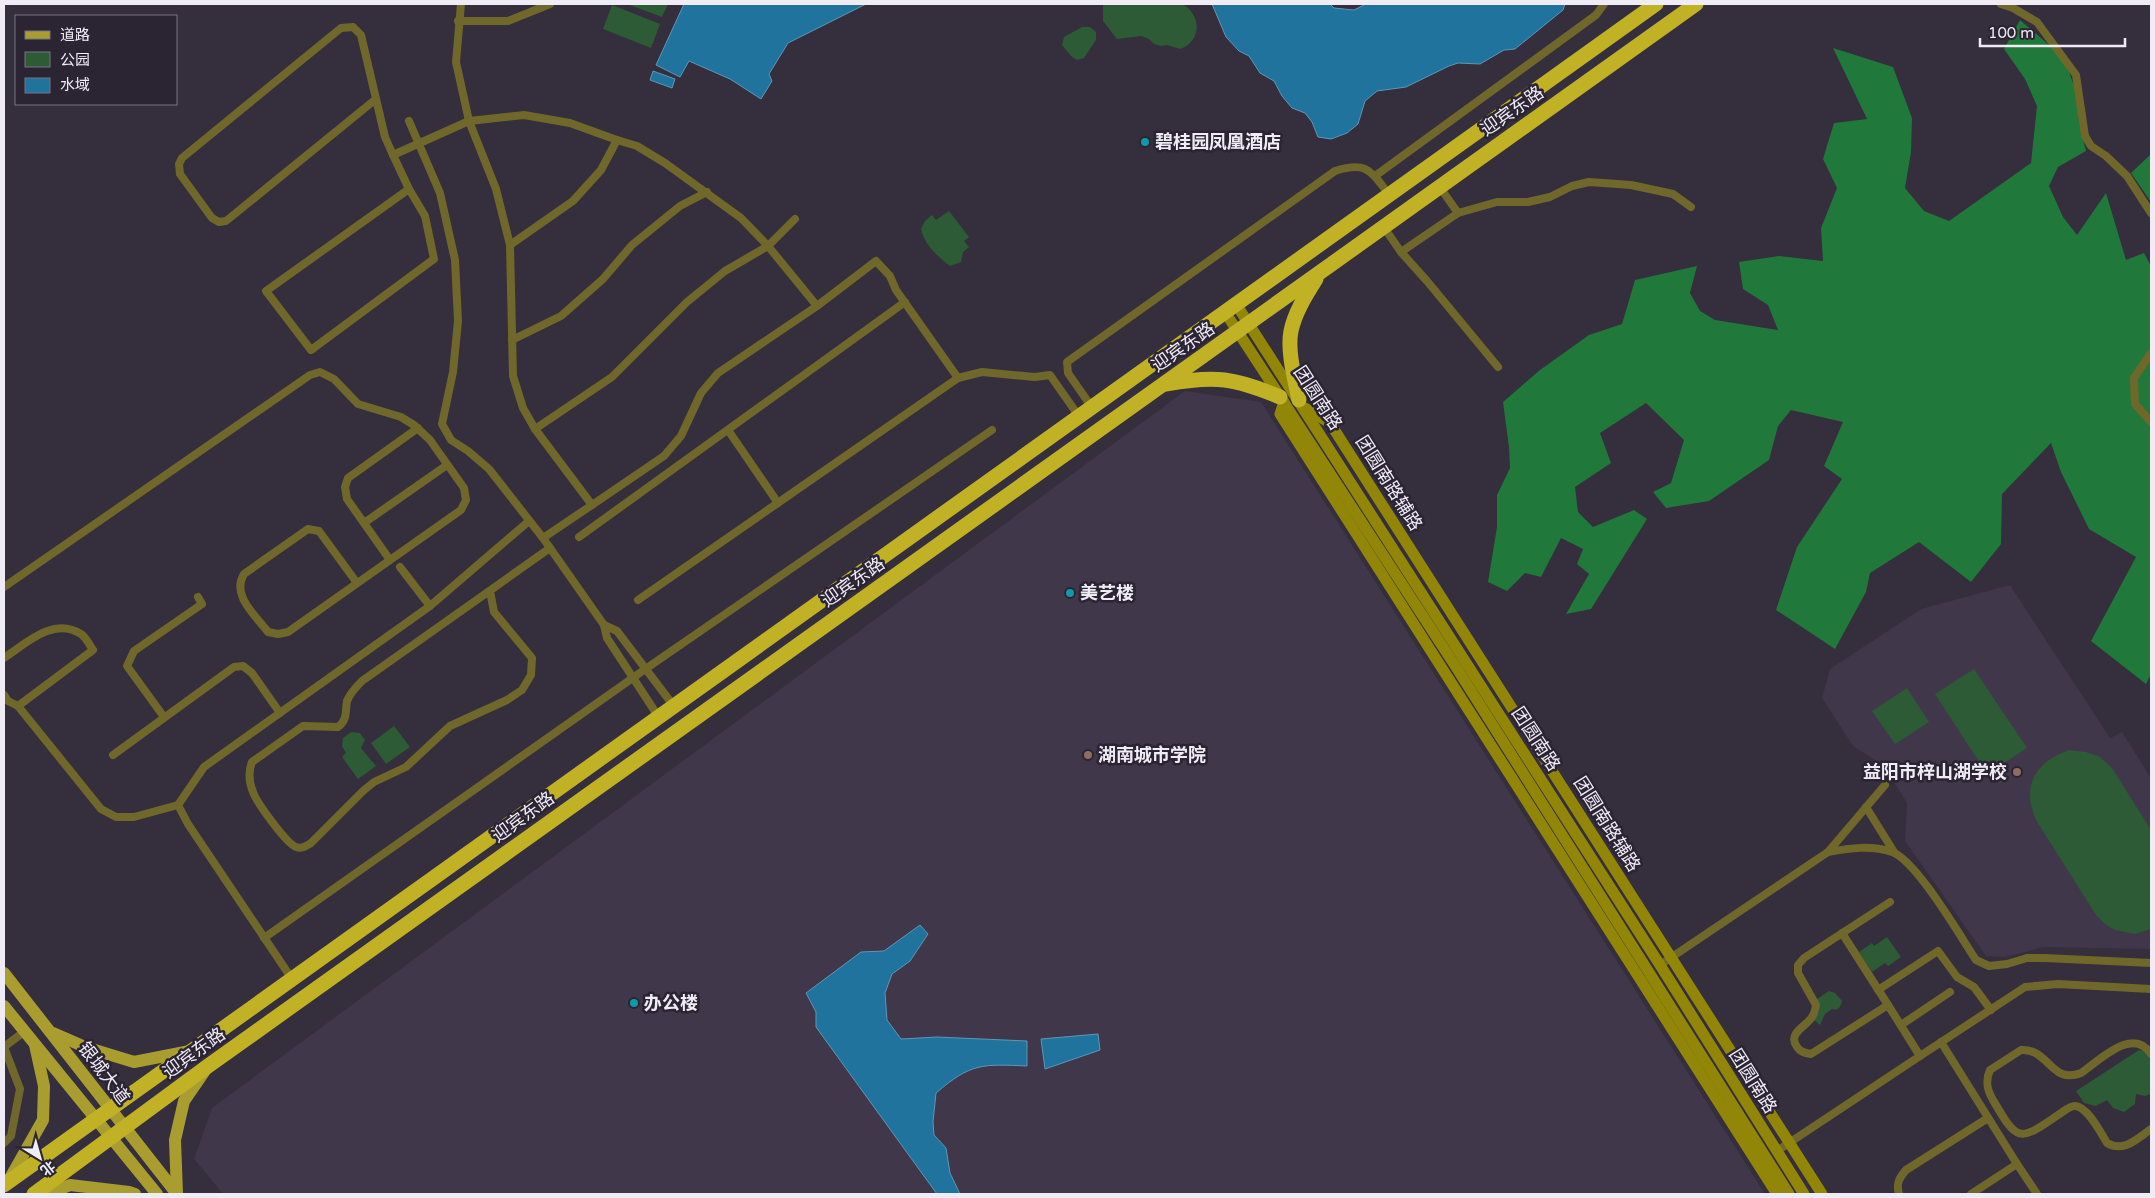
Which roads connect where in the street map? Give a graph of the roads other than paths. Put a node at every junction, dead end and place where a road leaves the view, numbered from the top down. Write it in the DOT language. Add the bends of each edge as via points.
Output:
graph roads {
  1 [pos="461,4"];
  2 [pos="550,4"];
  3 [pos="1604,4"];
  4 [pos="1656,4"];
  5 [pos="1696,4"];
  6 [pos="2001,4"];
  7 [pos="458,22"];
  8 [pos="376,99"];
  9 [pos="409,121"];
  10 [pos="469,121"];
  11 [pos="617,140"];
  12 [pos="418,143"];
  13 [pos="393,155"];
  14 [pos="1375,176"];
  15 [pos="1439,186"];
  16 [pos="408,189"];
  17 [pos="707,192"];
  18 [pos="1388,194"];
  19 [pos="1691,207"];
  20 [pos="2151,213"];
  21 [pos="1458,214"];
  22 [pos="795,219"];
  23 [pos="1383,226"];
  24 [pos="510,245"];
  25 [pos="768,246"];
  26 [pos="1401,252"];
  27 [pos="1321,271"];
  28 [pos="905,302"];
  29 [pos="817,306"];
  30 [pos="1230,308"];
  31 [pos="1243,327"];
  32 [pos="512,340"];
  33 [pos="2151,353"];
  34 [pos="1498,367"];
  35 [pos="958,378"];
  36 [pos="1161,385"];
  37 [pos="1292,402"];
  38 [pos="1091,406"];
  39 [pos="1078,415"];
  40 [pos="2151,422"];
  41 [pos="418,428"];
  42 [pos="535,429"];
  43 [pos="728,430"];
  44 [pos="992,430"];
  45 [pos="447,464"];
  46 [pos="778,503"];
  47 [pos="592,505"];
  48 [pos="529,521"];
  49 [pos="364,523"];
  50 [pos="579,536"];
  51 [pos="543,538"];
  52 [pos="550,548"];
  53 [pos="390,560"];
  54 [pos="400,566"];
  55 [pos="357,583"];
  56 [pos="4,587"];
  57 [pos="490,591"];
  58 [pos="198,598"];
  59 [pos="638,600"];
  60 [pos="430,606"];
  61 [pos="604,625"];
  62 [pos="4,658"];
  63 [pos="644,670"];
  64 [pos="633,678"];
  65 [pos="4,696"];
  66 [pos="673,705"];
  67 [pos="18,706"];
  68 [pos="280,713"];
  69 [pos="658,716"];
  70 [pos="164,717"];
  71 [pos="113,755"];
  72 [pos="1885,785"];
  73 [pos="178,805"];
  74 [pos="1866,807"];
  75 [pos="1828,852"];
  76 [pos="1894,852"];
  77 [pos="1890,902"];
  78 [pos="1842,933"];
  79 [pos="264,938"];
  80 [pos="1671,958"];
  81 [pos="2151,962"];
  82 [pos="1660,965"];
  83 [pos="4,973"];
  84 [pos="292,979"];
  85 [pos="2151,989"];
  86 [pos="1878,990"];
  87 [pos="1950,992"];
  88 [pos="1888,1005"];
  89 [pos="4,1006"];
  90 [pos="1991,1010"];
  91 [pos="1901,1025"];
  92 [pos="25,1031"];
  93 [pos="51,1032"];
  94 [pos="1941,1042"];
  95 [pos="34,1043"];
  96 [pos="4,1047"];
  97 [pos="192,1050"];
  98 [pos="2151,1054"];
  99 [pos="1920,1056"];
  100 [pos="208,1066"];
  101 [pos="110,1109"];
  102 [pos="1988,1118"];
  103 [pos="96,1119"];
  104 [pos="124,1128"];
  105 [pos="2151,1130"];
  106 [pos="112,1137"];
  107 [pos="4,1143"];
  108 [pos="1789,1143"];
  109 [pos="1777,1152"];
  110 [pos="2017,1164"];
  111 [pos="6,1183"];
  112 [pos="34,1194"];
  113 [pos="49,1194"];
  114 [pos="135,1194"];
  115 [pos="157,1194"];
  116 [pos="177,1194"];
  117 [pos="1776,1194"];
  118 [pos="1789,1194"];
  119 [pos="1804,1194"];
  120 [pos="1822,1194"];
  121 [pos="1899,1194"];
  122 [pos="1970,1194"];
  123 [pos="2038,1194"];
  1 -- 7 [label="street"];
  2 -- 7 [label="street" via="508,21"];
  3 -- 14 [label="street" via="1596,15"];
  4 -- 18 [label="highway, 迎宾东路"];
  5 -- 15 [label="highway, 迎宾东路"];
  6 -- 20 [label="street" via="2037,22 2076,75 2085,136 2091,146 2127,176"];
  7 -- 10 [label="street" via="456,62"];
  8 -- 8 [label="street" via="361,35 353,27 340,28 182,158 180,174 212,218 218,222 226,221"];
  8 -- 13 [label="street"];
  9 -- 12 [label="street"];
  10 -- 11 [label="street" via="524,115 570,123"];
  10 -- 12 [label="street"];
  10 -- 24 [label="street" via="496,189"];
  11 -- 17 [label="street" via="637,146"];
  11 -- 24 [label="street" via="601,170 573,201"];
  12 -- 13 [label="street"];
  12 -- 48 [label="street" via="440,192 455,260 458,321 453,372 442,424 452,440 488,469"];
  13 -- 16 [label="street"];
  14 -- 18 [label="street"];
  14 -- 38 [label="street" via="1371,171 1353,165 1335,171 1067,362 1068,373"];
  15 -- 21 [label="street"];
  15 -- 23 [label="highway, 迎宾东路"];
  16 -- 16 [label="street" via="425,216 434,259 311,350 266,291"];
  17 -- 25 [label="street" via="741,218"];
  17 -- 32 [label="street" via="680,206 632,245 603,279 560,316"];
  18 -- 30 [label="highway, 迎宾东路"];
  19 -- 21 [label="street" via="1673,194 1631,185 1589,182 1550,197 1528,202 1497,202"];
  21 -- 26 [label="street"];
  22 -- 25 [label="street"];
  23 -- 26 [label="street"];
  23 -- 27 [label="highway, 迎宾东路"];
  24 -- 32 [label="street"];
  25 -- 29 [label="street"];
  25 -- 42 [label="street" via="724,272 687,302 612,377"];
  26 -- 34 [label="street"];
  27 -- 31 [label="highway, 迎宾东路"];
  27 -- 37 [label="highway" via="1302,301 1291,332"];
  28 -- 29 [label="street" via="876,260"];
  28 -- 35 [label="street"];
  28 -- 43 [label="street"];
  29 -- 47 [label="street" via="718,374 701,393 681,436 664,456"];
  30 -- 31 [label="main road, 团圆南路"];
  30 -- 38 [label="highway, 迎宾东路"];
  31 -- 36 [label="highway, 迎宾东路"];
  31 -- 37 [label="main road, 团圆南路"];
  31 -- 37 [label="main road, 团圆南路"];
  32 -- 42 [label="street" via="513,376 523,408"];
  33 -- 40 [label="street" via="2134,378 2135,404"];
  35 -- 39 [label="street" via="982,372 1035,377 1050,375"];
  35 -- 46 [label="street"];
  36 -- 37 [label="highway" via="1197,378 1228,379"];
  36 -- 100 [label="highway, 迎宾东路"];
  37 -- 80 [label="main road, 团圆南路辅路" via="1330,423"];
  37 -- 82 [label="main road, 团圆南路"];
  37 -- 117 [label="main road" via="1280,414"];
  37 -- 118 [label="main road, 团圆南路"];
  38 -- 39 [label="highway, 迎宾东路"];
  39 -- 66 [label="highway, 迎宾东路"];
  41 -- 45 [label="street"];
  41 -- 49 [label="street" via="348,478 345,487 347,499"];
  41 -- 56 [label="street" via="401,417 358,404 334,379 320,372 310,375"];
  42 -- 47 [label="street"];
  43 -- 46 [label="street"];
  43 -- 50 [label="street"];
  44 -- 63 [label="street"];
  45 -- 49 [label="street"];
  45 -- 53 [label="street" via="464,488 466,500 461,510"];
  46 -- 59 [label="street"];
  47 -- 51 [label="street"];
  48 -- 51 [label="street"];
  48 -- 60 [label="street"];
  49 -- 53 [label="street"];
  51 -- 52 [label="street"];
  52 -- 57 [label="street"];
  52 -- 61 [label="street"];
  53 -- 55 [label="street"];
  54 -- 60 [label="street"];
  55 -- 55 [label="street" via="288,632 278,634 268,632 240,595 240,581 244,574 308,529 319,531"];
  57 -- 57 [label="street" via="362,681 351,692 348,712 338,727 302,726 252,762 248,770 253,794 287,841 302,848 310,843 363,791 406,767 450,726 522,690 531,675 532,658 494,612"];
  58 -- 70 [label="street" via="202,604 134,651 127,666"];
  60 -- 68 [label="street"];
  61 -- 63 [label="street" via="617,632"];
  61 -- 64 [label="street" via="606,638"];
  62 -- 67 [label="street" via="45,630 82,634 93,650"];
  63 -- 64 [label="street"];
  63 -- 66 [label="street" via="653,676"];
  64 -- 69 [label="street"];
  64 -- 79 [label="street"];
  65 -- 67 [label="street"];
  66 -- 69 [label="highway, 迎宾东路"];
  67 -- 73 [label="street" via="101,809 116,817 134,817"];
  68 -- 70 [label="street" via="252,673 243,666 234,667"];
  68 -- 73 [label="street" via="204,767"];
  69 -- 84 [label="highway, 迎宾东路"];
  70 -- 71 [label="street"];
  72 -- 74 [label="street"];
  73 -- 79 [label="street"];
  74 -- 75 [label="street"];
  74 -- 76 [label="street"];
  75 -- 76 [label="street" via="1860,846"];
  75 -- 80 [label="street"];
  76 -- 81 [label="street" via="1918,873 1976,960 1989,966 2027,958"];
  77 -- 78 [label="street"];
  78 -- 86 [label="street"];
  78 -- 88 [label="street" via="1798,965 1798,973 1816,1005 1811,1020 1794,1036 1798,1049 1811,1054"];
  79 -- 84 [label="street"];
  80 -- 82 [label="street"];
  80 -- 108 [label="main road, 团圆南路辅路"];
  82 -- 109 [label="main road, 团圆南路"];
  83 -- 93 [label="main road, 银城大道"];
  84 -- 97 [label="highway, 迎宾东路"];
  85 -- 90 [label="street" via="2058,984 2025,987"];
  86 -- 88 [label="street"];
  86 -- 90 [label="street" via="1938,951 1956,976 1974,987"];
  87 -- 91 [label="street"];
  88 -- 91 [label="street"];
  89 -- 92 [label="main road, 银城大道"];
  90 -- 94 [label="street"];
  91 -- 99 [label="street"];
  92 -- 95 [label="main road, 银城大道"];
  92 -- 96 [label="street"];
  93 -- 97 [label="main road" via="85,1047 134,1062"];
  93 -- 101 [label="main road, 银城大道"];
  94 -- 99 [label="street"];
  94 -- 102 [label="street"];
  95 -- 103 [label="main road, 银城大道"];
  95 -- 111 [label="main road" via="44,1086 43,1120"];
  96 -- 107 [label="street" via="20,1089 11,1136"];
  97 -- 101 [label="highway, 迎宾东路"];
  98 -- 105 [label="street" via="2142,1044 2126,1044 2081,1073 2065,1076 2055,1072 2036,1052 2020,1050 1990,1070 1987,1083 2010,1128 2017,1133 2034,1132 2076,1106 2088,1113 2112,1146 2127,1145"];
  99 -- 108 [label="street"];
  100 -- 104 [label="highway, 迎宾东路"];
  100 -- 116 [label="main road" via="184,1101 174,1140"];
  101 -- 103 [label="highway, 迎宾东路"];
  101 -- 104 [label="main road, 银城大道"];
  102 -- 110 [label="street"];
  102 -- 121 [label="street" via="1906,1170 1900,1177"];
  103 -- 106 [label="main road, 银城大道"];
  103 -- 111 [label="highway, 迎宾东路"];
  104 -- 106 [label="highway, 迎宾东路"];
  104 -- 116 [label="main road, 银城大道"];
  106 -- 112 [label="highway, 迎宾东路"];
  106 -- 115 [label="main road, 银城大道"];
  108 -- 109 [label="street"];
  108 -- 120 [label="main road, 团圆南路辅路"];
  109 -- 119 [label="main road, 团圆南路"];
  110 -- 122 [label="street"];
  110 -- 123 [label="street"];
  113 -- 114 [label="main road" via="70,1185"];
}
